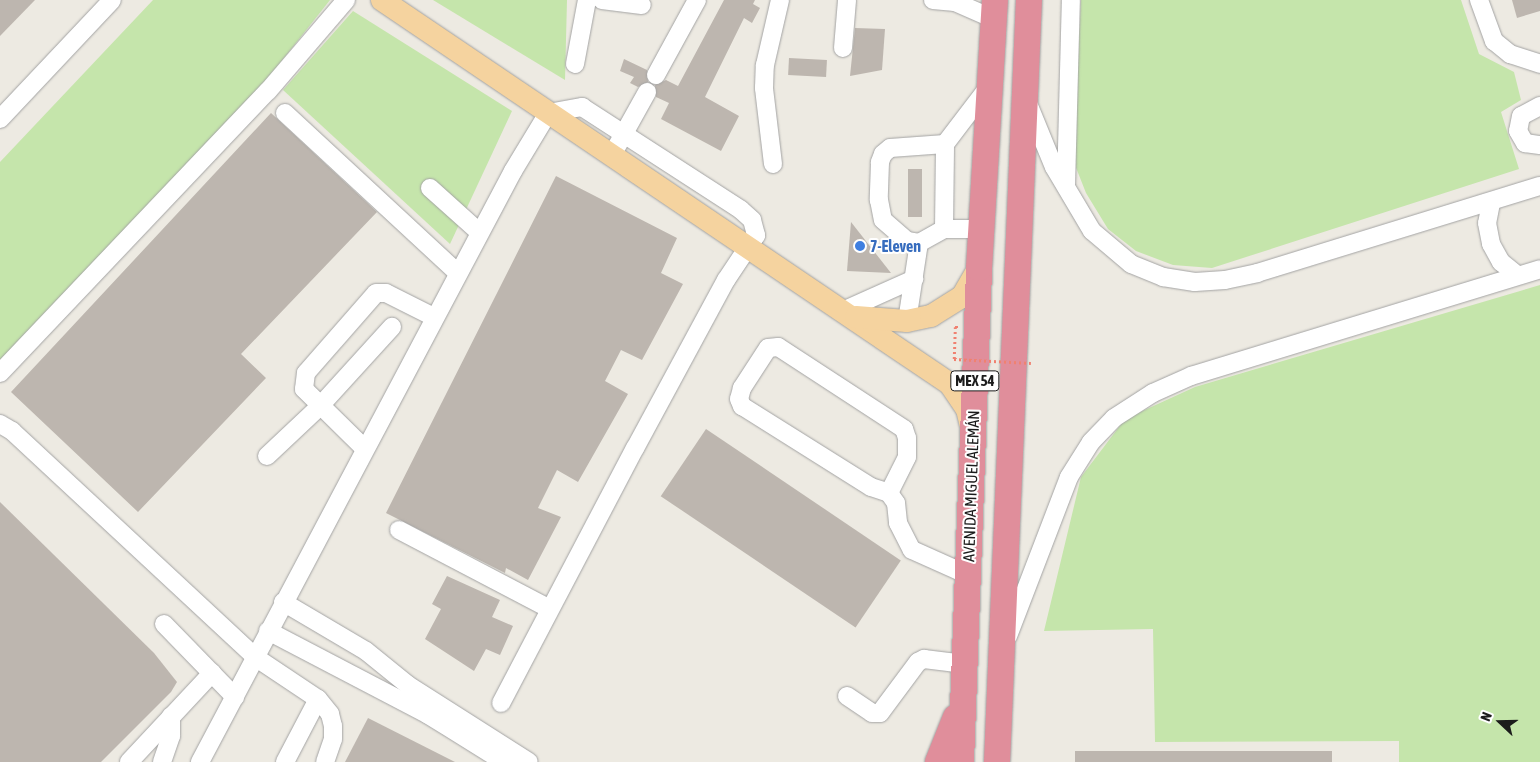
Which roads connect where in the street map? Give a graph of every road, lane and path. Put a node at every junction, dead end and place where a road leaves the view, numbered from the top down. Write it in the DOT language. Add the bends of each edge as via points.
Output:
graph roads {
  1 [pos="112,0"];
  2 [pos="346,0"];
  3 [pos="382,0"];
  4 [pos="587,0"];
  5 [pos="602,0"];
  6 [pos="697,0"];
  7 [pos="780,0"];
  8 [pos="847,0"];
  9 [pos="933,0"];
  10 [pos="1029,0"];
  11 [pos="1071,0"];
  12 [pos="1479,0"];
  13 [pos="962,2"];
  14 [pos="642,5"];
  15 [pos="994,10"];
  16 [pos="843,48"];
  17 [pos="575,64"];
  18 [pos="1540,64"];
  19 [pos="656,75"];
  20 [pos="990,85"];
  21 [pos="647,92"];
  22 [pos="1026,96"];
  23 [pos="1540,106"];
  24 [pos="285,113"];
  25 [pos="548,113"];
  26 [pos="0,119"];
  27 [pos="624,132"];
  28 [pos="945,144"];
  29 [pos="1540,145"];
  30 [pos="612,154"];
  31 [pos="773,164"];
  32 [pos="430,188"];
  33 [pos="1066,189"];
  34 [pos="1538,190"];
  35 [pos="1491,203"];
  36 [pos="944,228"];
  37 [pos="981,229"];
  38 [pos="479,232"];
  39 [pos="919,243"];
  40 [pos="751,247"];
  41 [pos="979,268"];
  42 [pos="1540,268"];
  43 [pos="457,272"];
  44 [pos="1517,275"];
  45 [pos="914,279"];
  46 [pos="850,313"];
  47 [pos="434,317"];
  48 [pos="907,321"];
  49 [pos="392,327"];
  50 [pos="956,327"];
  51 [pos="1031,363"];
  52 [pos="0,372"];
  53 [pos="320,406"];
  54 [pos="0,424"];
  55 [pos="973,438"];
  56 [pos="364,448"];
  57 [pos="267,456"];
  58 [pos="889,493"];
  59 [pos="399,530"];
  60 [pos="968,575"];
  61 [pos="283,602"];
  62 [pos="550,609"];
  63 [pos="164,624"];
  64 [pos="268,631"];
  65 [pos="1004,645"];
  66 [pos="255,657"];
  67 [pos="965,664"];
  68 [pos="212,673"];
  69 [pos="964,690"];
  70 [pos="847,696"];
  71 [pos="234,697"];
  72 [pos="318,699"];
  73 [pos="501,703"];
  74 [pos="171,716"];
  75 [pos="129,762"];
  76 [pos="162,762"];
  77 [pos="200,762"];
  78 [pos="285,762"];
  79 [pos="325,762"];
  80 [pos="504,762"];
  81 [pos="529,762"];
  82 [pos="938,762"];
  83 [pos="961,762"];
  84 [pos="997,762"];
  1 -- 26 [label="street"];
  2 -- 52 [label="street" via="268,91"];
  3 -- 25 [label="main road"];
  4 -- 17 [label="street"];
  5 -- 14 [label="street"];
  6 -- 19 [label="street"];
  7 -- 31 [label="street" via="765,65 764,88"];
  8 -- 16 [label="street"];
  9 -- 13 [label="street"];
  10 -- 22 [label="highway, MEX 54"];
  11 -- 33 [label="street"];
  12 -- 18 [label="street" via="1494,41 1510,54"];
  13 -- 15 [label="street"];
  15 -- 20 [label="highway, AVENIDA MIGUEL ALEMÁN / MEX 54"];
  20 -- 28 [label="street"];
  20 -- 37 [label="highway, AVENIDA MIGUEL ALEMÁN / MEX 54"];
  21 -- 27 [label="street"];
  22 -- 33 [label="street" via="1043,144"];
  22 -- 65 [label="highway, MEX 54"];
  23 -- 29 [label="street" via="1521,116 1518,131 1525,142"];
  24 -- 43 [label="street"];
  25 -- 27 [label="street" via="582,107"];
  25 -- 30 [label="main road"];
  25 -- 38 [label="street"];
  27 -- 30 [label="street"];
  27 -- 40 [label="street" via="752,220 757,227"];
  28 -- 36 [label="street"];
  28 -- 39 [label="street" via="890,148 880,158 879,200 883,220 907,241"];
  30 -- 40 [label="main road"];
  32 -- 38 [label="street"];
  33 -- 35 [label="street" via="1092,231 1131,264 1163,277 1195,282 1258,273"];
  34 -- 35 [label="street"];
  35 -- 44 [label="street" via="1487,224 1490,244 1501,262"];
  36 -- 37 [label="street"];
  36 -- 39 [label="street"];
  37 -- 41 [label="highway, AVENIDA MIGUEL ALEMÁN / MEX 54"];
  38 -- 43 [label="street"];
  39 -- 45 [label="street"];
  40 -- 46 [label="main road"];
  40 -- 62 [label="street" via="726,280"];
  41 -- 48 [label="main road" via="969,289 953,304 931,316"];
  41 -- 55 [label="highway, AVENIDA MIGUEL ALEMÁN / MEX 54"];
  42 -- 44 [label="street"];
  43 -- 47 [label="street"];
  44 -- 65 [label="street" via="1191,376 1153,393 1114,418 1091,442 1069,476"];
  45 -- 46 [label="street"];
  45 -- 48 [label="street"];
  46 -- 48 [label="main road"];
  46 -- 55 [label="main road" via="950,384 967,409"];
  47 -- 53 [label="street" via="386,293 376,293 306,374 304,389"];
  47 -- 56 [label="street"];
  49 -- 53 [label="street"];
  50 -- 51 [label="path, bridge" via="954,359"];
  53 -- 56 [label="street"];
  53 -- 57 [label="street"];
  54 -- 66 [label="street" via="12,431"];
  55 -- 60 [label="highway, AVENIDA MIGUEL ALEMÁN / MEX 54"];
  56 -- 61 [label="street"];
  58 -- 58 [label="street" via="907,457 904,429 778,347 768,348 742,388 742,406 871,487"];
  58 -- 60 [label="street" via="896,503 898,524 912,550"];
  59 -- 62 [label="street"];
  60 -- 67 [label="highway, AVENIDA MIGUEL ALEMÁN / MEX 54"];
  61 -- 64 [label="street"];
  61 -- 81 [label="street" via="366,651 408,685"];
  62 -- 73 [label="street"];
  63 -- 68 [label="street"];
  64 -- 66 [label="street"];
  64 -- 80 [label="street" via="427,714"];
  65 -- 84 [label="highway, MEX 54"];
  66 -- 71 [label="street"];
  66 -- 72 [label="street"];
  67 -- 69 [label="highway, AVENIDA MIGUEL ALEMÁN / MEX 54"];
  67 -- 70 [label="street" via="924,659 918,662 880,712 872,713"];
  68 -- 71 [label="street"];
  68 -- 74 [label="street"];
  69 -- 82 [label="highway"];
  69 -- 83 [label="highway, AVENIDA MIGUEL ALEMÁN / MEX 54"];
  71 -- 77 [label="street"];
  72 -- 78 [label="street"];
  72 -- 79 [label="street" via="330,714 333,726 333,739"];
  74 -- 75 [label="street"];
  74 -- 76 [label="street" via="171,736"];
}
